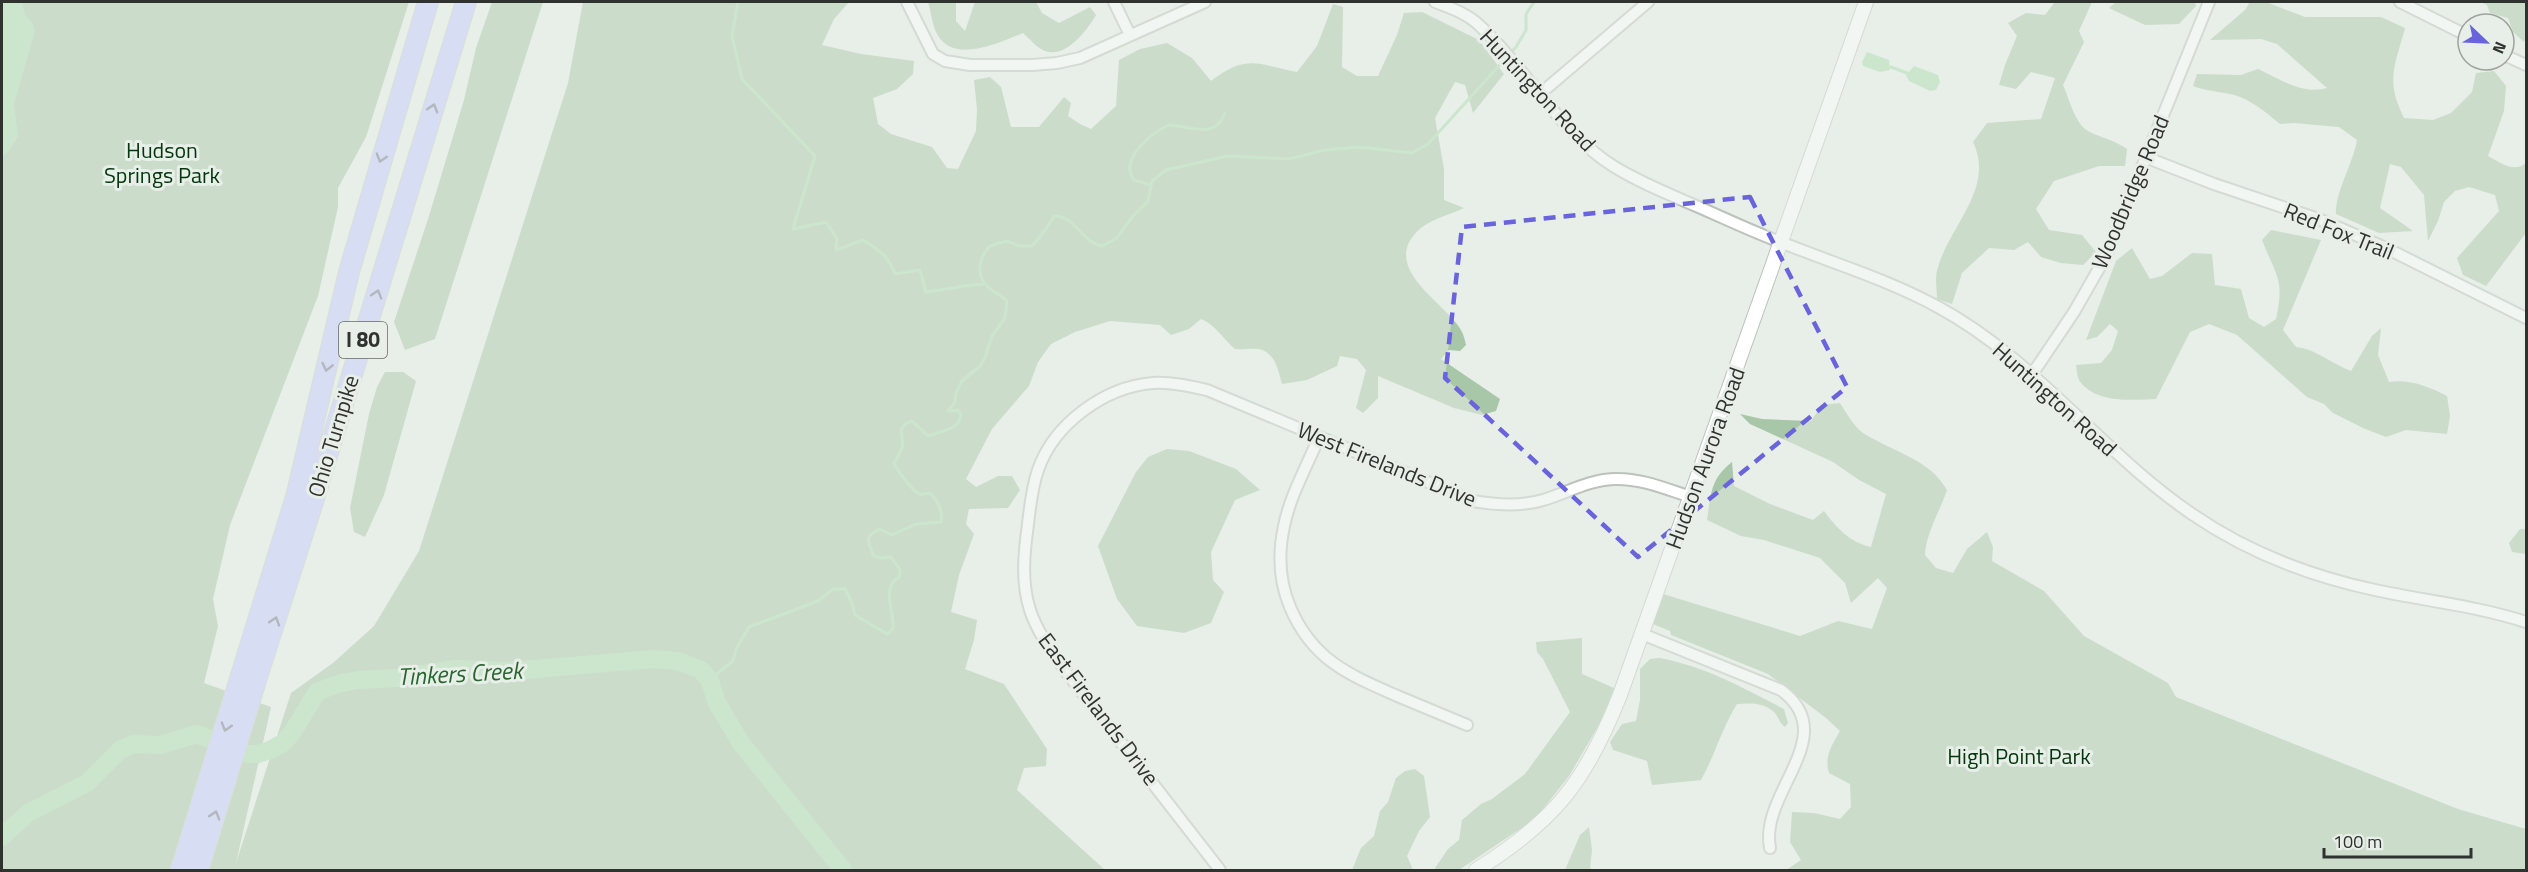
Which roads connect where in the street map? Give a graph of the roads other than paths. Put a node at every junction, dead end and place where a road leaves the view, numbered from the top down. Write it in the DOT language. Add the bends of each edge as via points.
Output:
graph roads {
  1 [pos="428,2"];
  2 [pos="466,2"];
  3 [pos="907,2"];
  4 [pos="1114,2"];
  5 [pos="1204,2"];
  6 [pos="1435,2"];
  7 [pos="1648,2"];
  8 [pos="1866,2"];
  9 [pos="2210,2"];
  10 [pos="2400,2"];
  11 [pos="2456,30"];
  12 [pos="1130,35"];
  13 [pos="1541,93"];
  14 [pos="2145,157"];
  15 [pos="1781,243"];
  16 [pos="2526,318"];
  17 [pos="2033,373"];
  18 [pos="1226,398"];
  19 [pos="1319,437"];
  20 [pos="1691,497"];
  21 [pos="2526,622"];
  22 [pos="1642,634"];
  23 [pos="250,674"];
  24 [pos="1467,725"];
  25 [pos="1770,848"];
  26 [pos="181,870"];
  27 [pos="198,870"];
  28 [pos="1220,870"];
  29 [pos="1476,870"];
  1 -- 23 [label="highway, Ohio Turnpike / I 80, one-way" via="349,272"];
  23 -- 2 [label="highway, Ohio Turnpike / I 80, one-way" via="313,502"];
  3 -- 12 [label="street" via="933,54 953,64 1057,63 1080,58"];
  4 -- 12 [label="street"];
  5 -- 12 [label="street"];
  6 -- 13 [label="street, Huntington Road" via="1456,9 1479,25"];
  7 -- 13 [label="street"];
  8 -- 15 [label="street, Hudson Aurora Road"];
  9 -- 14 [label="street, Woodbridge Road"];
  10 -- 11 [label="street"];
  13 -- 15 [label="street, Huntington Road" via="1584,143 1609,164 1639,182"];
  14 -- 16 [label="street, Red Fox Trail" via="2320,220 2388,249"];
  14 -- 17 [label="street, Woodbridge Road" via="2106,256"];
  15 -- 17 [label="street, Huntington Road" via="1934,304 1986,336"];
  15 -- 20 [label="street, Hudson Aurora Road"];
  17 -- 21 [label="street, Huntington Road" via="2138,473 2193,515 2241,543 2292,567 2328,578 2378,591 2471,606"];
  18 -- 19 [label="street, West Firelands Drive"];
  18 -- 28 [label="street, East Firelands Drive" via="1182,384 1152,383 1107,396 1081,412 1056,438 1039,468 1032,492 1023,572 1030,610 1044,640"];
  19 -- 20 [label="street, West Firelands Drive" via="1456,495 1485,503 1534,502 1582,485 1617,479 1650,483"];
  19 -- 24 [label="street" via="1281,540 1282,585 1295,619 1318,652 1345,672"];
  20 -- 22 [label="street, Hudson Aurora Road"];
  22 -- 25 [label="street" via="1781,690 1798,706 1804,740 1768,829"];
  22 -- 29 [label="street, Hudson Aurora Road" via="1616,706 1583,774 1545,821"];
  23 -- 26 [label="highway, Ohio Turnpike / I 80, one-way"];
  27 -- 23 [label="highway, Ohio Turnpike / I 80, one-way"];
}
